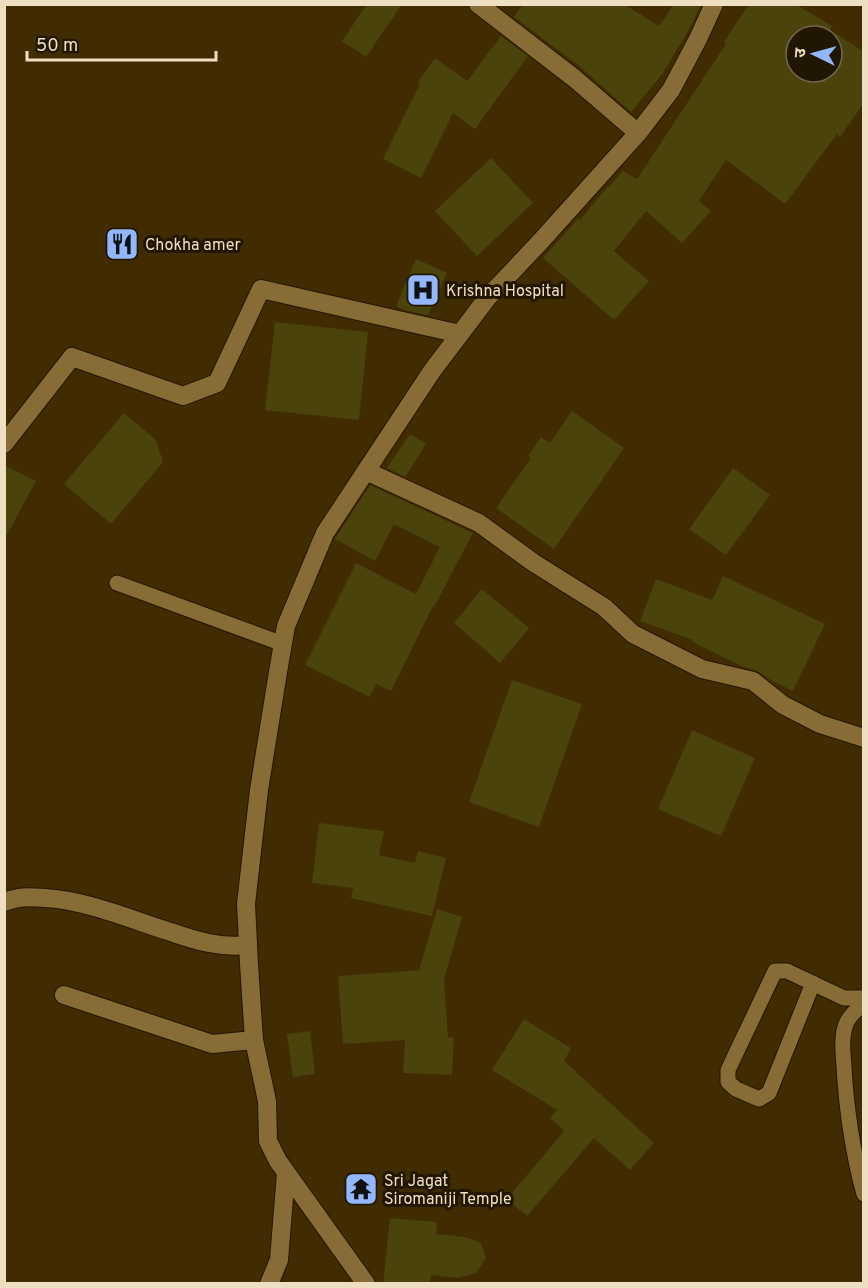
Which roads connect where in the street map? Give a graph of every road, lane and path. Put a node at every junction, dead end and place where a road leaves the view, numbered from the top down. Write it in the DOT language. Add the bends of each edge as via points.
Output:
graph roads {
  1 [pos="478,4"];
  2 [pos="714,4"];
  3 [pos="638,133"];
  4 [pos="460,334"];
  5 [pos="4,444"];
  6 [pos="366,471"];
  7 [pos="117,583"];
  8 [pos="283,644"];
  9 [pos="864,738"];
  10 [pos="4,902"];
  11 [pos="248,945"];
  12 [pos="813,983"];
  13 [pos="64,995"];
  14 [pos="864,998"];
  15 [pos="864,1003"];
  16 [pos="254,1040"];
  17 [pos="286,1173"];
  18 [pos="864,1194"];
  19 [pos="269,1284"];
  20 [pos="366,1284"];
  1 -- 3 [label="street"];
  2 -- 3 [label="street" via="671,90"];
  3 -- 4 [label="street" via="488,297"];
  4 -- 5 [label="street" via="261,290 217,383 183,396 72,357"];
  4 -- 6 [label="street"];
  6 -- 8 [label="street" via="325,533 286,626"];
  6 -- 9 [label="street" via="479,523 604,607 633,633 702,669 753,681 783,705 820,724"];
  7 -- 8 [label="lane"];
  8 -- 11 [label="street" via="246,904"];
  10 -- 11 [label="street" via="19,897 61,899 196,941"];
  11 -- 16 [label="street"];
  12 -- 12 [label="lane" via="787,971 775,971 728,1070 728,1082 736,1089 759,1099 769,1093"];
  12 -- 14 [label="lane" via="844,998"];
  13 -- 16 [label="street" via="212,1044"];
  15 -- 18 [label="lane" via="846,1024 843,1042 846,1095"];
  16 -- 17 [label="street" via="267,1101 268,1141"];
  17 -- 19 [label="street" via="279,1260"];
  17 -- 20 [label="street"];
}
